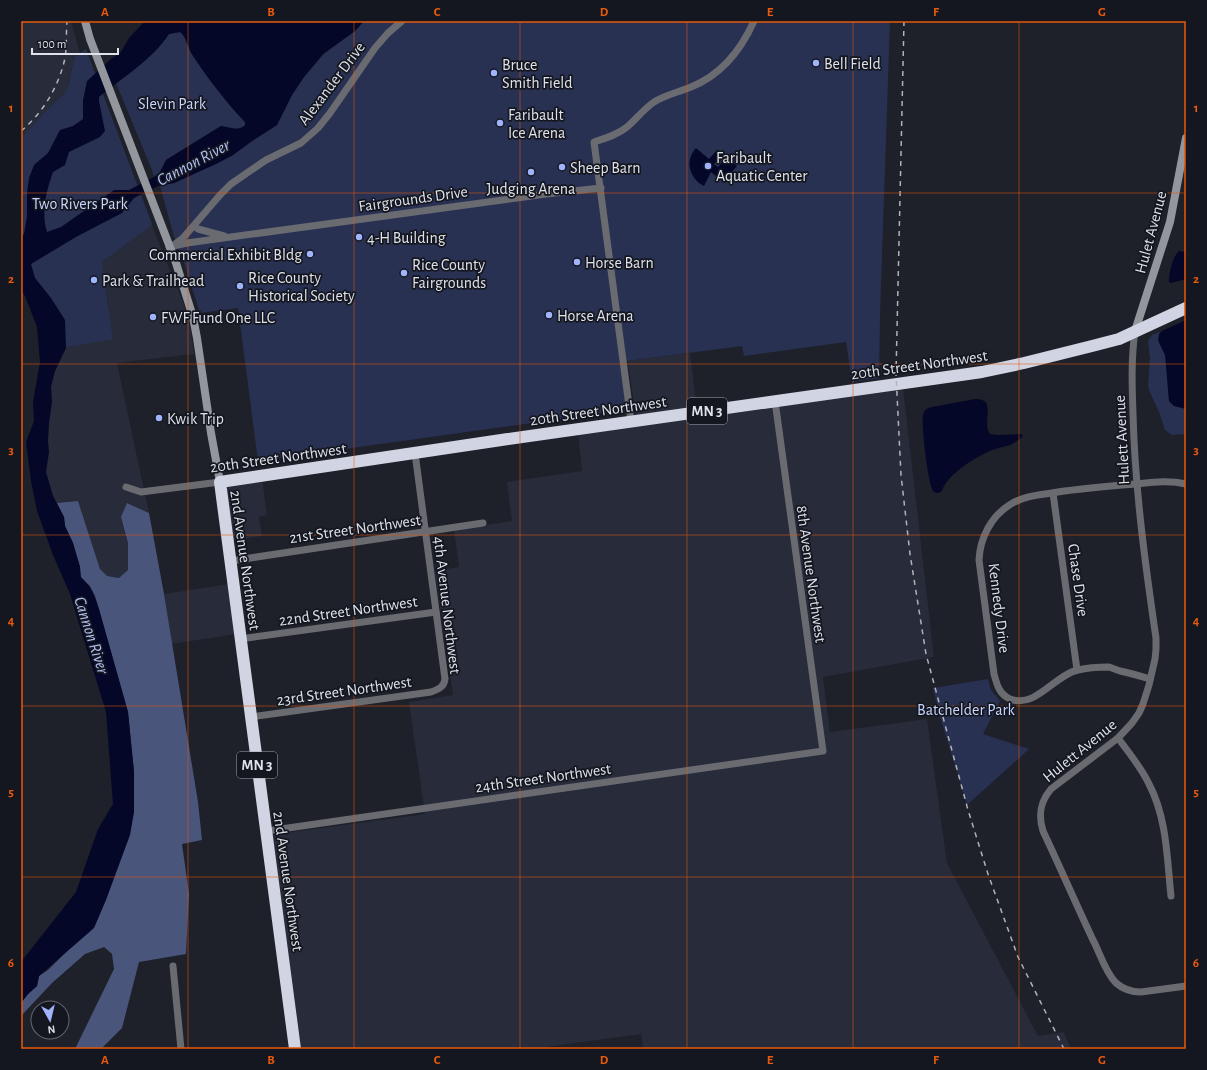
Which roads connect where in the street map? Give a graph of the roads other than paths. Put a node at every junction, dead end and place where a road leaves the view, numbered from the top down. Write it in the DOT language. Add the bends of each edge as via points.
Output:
graph roads {
  1 [pos="85,21"];
  2 [pos="402,21"];
  3 [pos="754,21"];
  4 [pos="1186,138"];
  5 [pos="601,188"];
  6 [pos="194,226"];
  7 [pos="230,238"];
  8 [pos="169,247"];
  9 [pos="1186,308"];
  10 [pos="1134,331"];
  11 [pos="775,401"];
  12 [pos="631,421"];
  13 [pos="415,453"];
  14 [pos="220,482"];
  15 [pos="1137,483"];
  16 [pos="1186,484"];
  17 [pos="126,487"];
  18 [pos="1053,493"];
  19 [pos="483,523"];
  20 [pos="425,532"];
  21 [pos="230,561"];
  22 [pos="436,612"];
  23 [pos="240,639"];
  24 [pos="1077,670"];
  25 [pos="1150,679"];
  26 [pos="441,688"];
  27 [pos="251,717"];
  28 [pos="1118,738"];
  29 [pos="823,751"];
  30 [pos="267,831"];
  31 [pos="1171,896"];
  32 [pos="173,966"];
  33 [pos="1186,986"];
  34 [pos="181,1049"];
  35 [pos="296,1049"];
  1 -- 8 [label="street, 2nd Avenue Northwest"];
  2 -- 6 [label="street, Alexander Drive" via="381,40 318,128 302,143 266,160 231,184"];
  3 -- 5 [label="street" via="736,53 718,71 692,87 660,99 612,137 594,142"];
  4 -- 10 [label="street, Hulet Avenue" via="1170,222"];
  5 -- 7 [label="street, Fairgrounds Drive"];
  5 -- 12 [label="street"];
  6 -- 7 [label="street, Fairgrounds Drive"];
  6 -- 8 [label="street, Alexander Drive" via="183,238"];
  7 -- 8 [label="street, Fairgrounds Drive"];
  8 -- 14 [label="street, 2nd Avenue Northwest" via="195,327"];
  9 -- 10 [label="highway, 20th Street Northwest / MN 3"];
  10 -- 11 [label="highway, 20th Street Northwest / MN 3" via="1119,339 988,371"];
  10 -- 15 [label="street, Hulett Avenue" via="1133,426"];
  11 -- 12 [label="highway, 20th Street Northwest / MN 3"];
  11 -- 29 [label="street, 8th Avenue Northwest"];
  12 -- 13 [label="highway, 20th Street Northwest / MN 3"];
  13 -- 14 [label="highway, 20th Street Northwest / MN 3"];
  13 -- 20 [label="street, 4th Avenue Northwest"];
  14 -- 17 [label="street, 20th Street Northwest" via="141,492"];
  14 -- 21 [label="highway, 2nd Avenue Northwest / MN 3"];
  15 -- 16 [label="street, Kennedy Drive"];
  15 -- 18 [label="street, Kennedy Drive"];
  15 -- 25 [label="street, Hulett Avenue" via="1142,543 1156,638 1155,659"];
  18 -- 24 [label="street, Chase Drive"];
  18 -- 24 [label="street, Kennedy Drive" via="1020,499 1010,504 993,520 983,539 979,560 994,674 997,687 1005,696 1022,701 1029,700"];
  19 -- 20 [label="street, 21st Street Northwest"];
  20 -- 21 [label="street, 21st Street Northwest"];
  20 -- 22 [label="street, 4th Avenue Northwest"];
  21 -- 23 [label="highway, 2nd Avenue Northwest / MN 3"];
  22 -- 23 [label="street, 22nd Street Northwest"];
  22 -- 26 [label="street, 4th Avenue Northwest" via="445,678"];
  23 -- 27 [label="highway, 2nd Avenue Northwest / MN 3"];
  24 -- 25 [label="street, Kennedy Drive" via="1108,668"];
  25 -- 28 [label="street, Hulett Avenue" via="1139,713"];
  26 -- 27 [label="street, 23rd Street Northwest" via="431,692"];
  27 -- 30 [label="highway, 2nd Avenue Northwest / MN 3"];
  28 -- 31 [label="street" via="1150,784 1155,798 1164,832"];
  28 -- 33 [label="street, Hulett Avenue" via="1046,794 1040,816 1043,831 1090,934 1117,983 1127,990 1141,992"];
  29 -- 30 [label="street, 24th Street Northwest"];
  30 -- 35 [label="highway, 2nd Avenue Northwest / MN 3"];
  32 -- 34 [label="street"];
}
